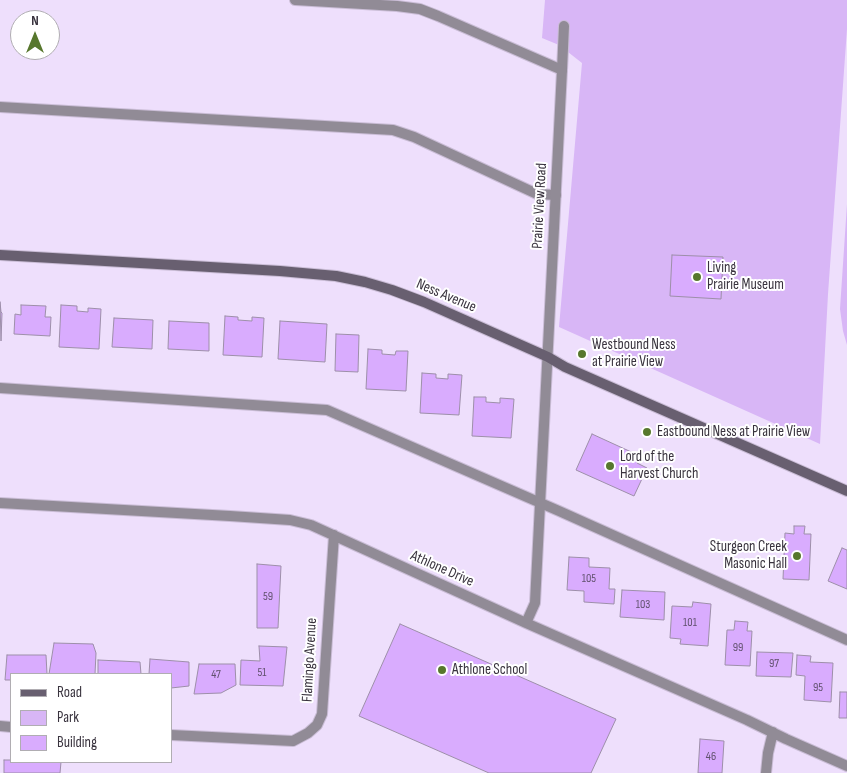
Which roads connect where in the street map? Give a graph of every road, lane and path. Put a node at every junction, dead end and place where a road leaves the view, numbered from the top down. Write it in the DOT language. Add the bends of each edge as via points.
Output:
graph roads {
  1 [pos="295,0"];
  2 [pos="564,26"];
  3 [pos="562,70"];
  4 [pos="0,107"];
  5 [pos="556,196"];
  6 [pos="0,255"];
  7 [pos="548,357"];
  8 [pos="0,388"];
  9 [pos="847,491"];
  10 [pos="540,502"];
  11 [pos="0,503"];
  12 [pos="334,535"];
  13 [pos="526,623"];
  14 [pos="847,640"];
  15 [pos="773,732"];
  16 [pos="172,735"];
  17 [pos="847,766"];
  18 [pos="766,773"];
  1 -- 3 [label="street" via="420,9"];
  2 -- 3 [label="street, Prairie View Road"];
  3 -- 5 [label="street, Prairie View Road"];
  4 -- 5 [label="street" via="394,130 537,194"];
  5 -- 7 [label="street, Prairie View Road"];
  6 -- 7 [label="main road, Ness Avenue" via="336,276 400,293"];
  7 -- 9 [label="main road, Ness Avenue"];
  7 -- 10 [label="street, Prairie View Road"];
  8 -- 10 [label="street" via="327,410"];
  10 -- 13 [label="street, Prairie View Road" via="535,603"];
  10 -- 14 [label="street"];
  11 -- 12 [label="street, Athlone Drive" via="290,520"];
  12 -- 13 [label="street, Athlone Drive"];
  12 -- 16 [label="street, Flamingo Avenue" via="322,714 317,725 308,734 292,741"];
  13 -- 15 [label="street, Athlone Drive"];
  15 -- 17 [label="street, Athlone Drive"];
  15 -- 18 [label="street"];
}
